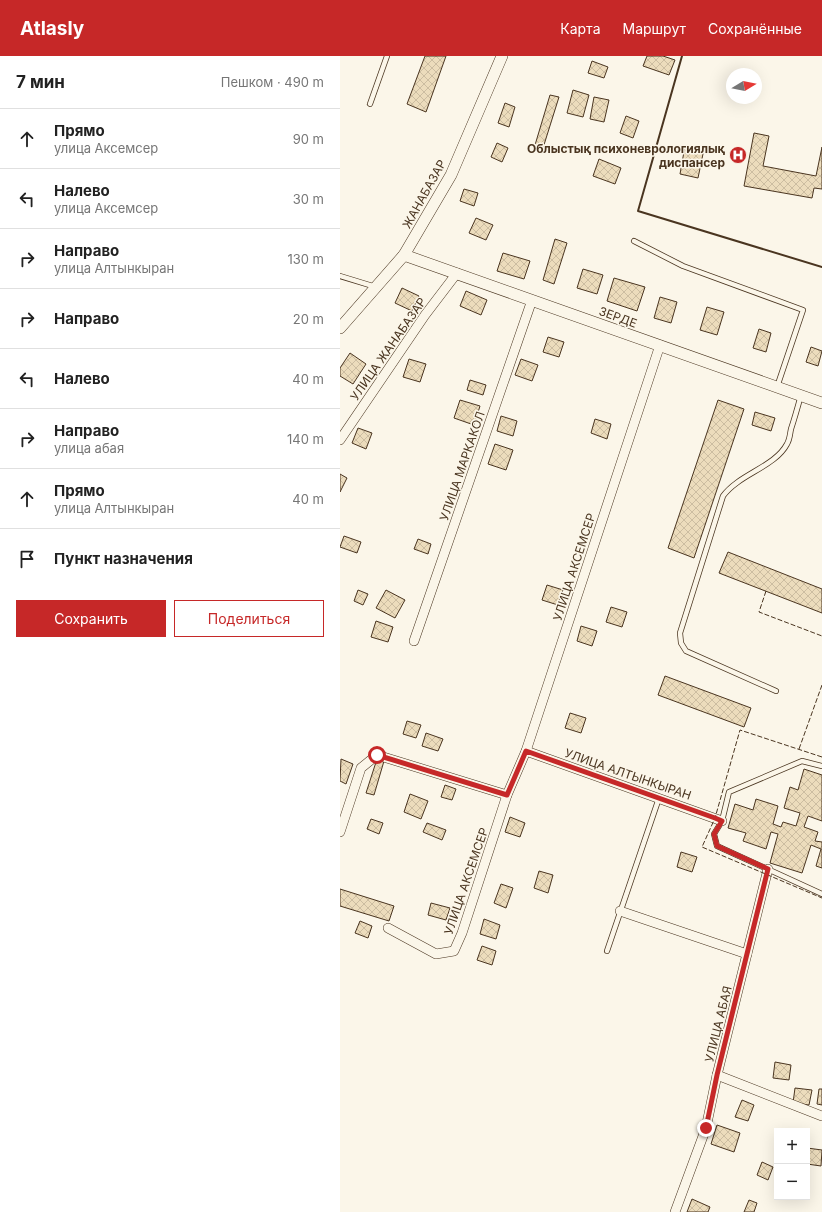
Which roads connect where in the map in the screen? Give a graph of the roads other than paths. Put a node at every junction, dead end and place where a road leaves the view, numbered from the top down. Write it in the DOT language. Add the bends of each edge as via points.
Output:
graph roads {
  1 [pos="387,56"];
  2 [pos="502,56"];
  3 [pos="370,104"];
  4 [pos="634,241"];
  5 [pos="404,255"];
  6 [pos="457,273"];
  7 [pos="340,276"];
  8 [pos="376,287"];
  9 [pos="532,300"];
  10 [pos="340,328"];
  11 [pos="660,345"];
  12 [pos="777,387"];
  13 [pos="801,395"];
  14 [pos="822,403"];
  15 [pos="340,440"];
  16 [pos="414,641"];
  17 [pos="776,690"];
  18 [pos="526,751"];
  19 [pos="822,766"];
  20 [pos="507,795"];
  21 [pos="659,798"];
  22 [pos="722,821"];
  23 [pos="340,832"];
  24 [pos="768,869"];
  25 [pos="822,894"];
  26 [pos="620,911"];
  27 [pos="388,928"];
  28 [pos="607,951"];
  29 [pos="747,954"];
  30 [pos="717,1075"];
  31 [pos="822,1116"];
  32 [pos="674,1212"];
  1 -- 3 [label="lane"];
  2 -- 5 [label="street, ЖАНАБАЗАР" via="451,175"];
  4 -- 12 [label="lane" via="683,266 803,310"];
  5 -- 6 [label="street, ЗЕРДЕ"];
  5 -- 8 [label="street, ЖАНАБАЗАР"];
  6 -- 9 [label="street, ЗЕРДЕ"];
  6 -- 15 [label="street, УЛИЦА ЖАНАБАЗАР" via="425,315"];
  7 -- 8 [label="lane"];
  8 -- 10 [label="street, ЖАНАБАЗАР"];
  9 -- 11 [label="street, ЗЕРДЕ"];
  9 -- 16 [label="street, УЛИЦА МАРКАКОЛ"];
  11 -- 12 [label="street, ЗЕРДЕ"];
  11 -- 18 [label="street, УЛИЦА АКСЕМСЕР"];
  12 -- 13 [label="street, ЗЕРДЕ"];
  13 -- 14 [label="street, ЗЕРДЕ"];
  13 -- 17 [label="lane" via="787,444 777,456 745,476 723,496 680,633 681,644 686,651"];
  18 -- 20 [label="street, УЛИЦА АКСЕМСЕР"];
  18 -- 21 [label="street, УЛИЦА АЛТЫНКЫРАН"];
  19 -- 22 [label="lane" via="802,761 729,792"];
  20 -- 23 [label="street" via="377,755 361,768"];
  20 -- 27 [label="street, УЛИЦА АКСЕМСЕР" via="454,951 436,954"];
  21 -- 22 [label="street, УЛИЦА АЛТЫНКЫРАН"];
  21 -- 26 [label="lane"];
  22 -- 24 [label="lane" via="714,834 717,846"];
  24 -- 25 [label="lane"];
  24 -- 29 [label="street, УЛИЦА АБАЯ"];
  26 -- 28 [label="lane"];
  26 -- 29 [label="street"];
  29 -- 30 [label="street, УЛИЦА АБАЯ"];
  30 -- 31 [label="street, УЛИЦА АБАЯ"];
  30 -- 32 [label="street" via="706,1128"];
}
